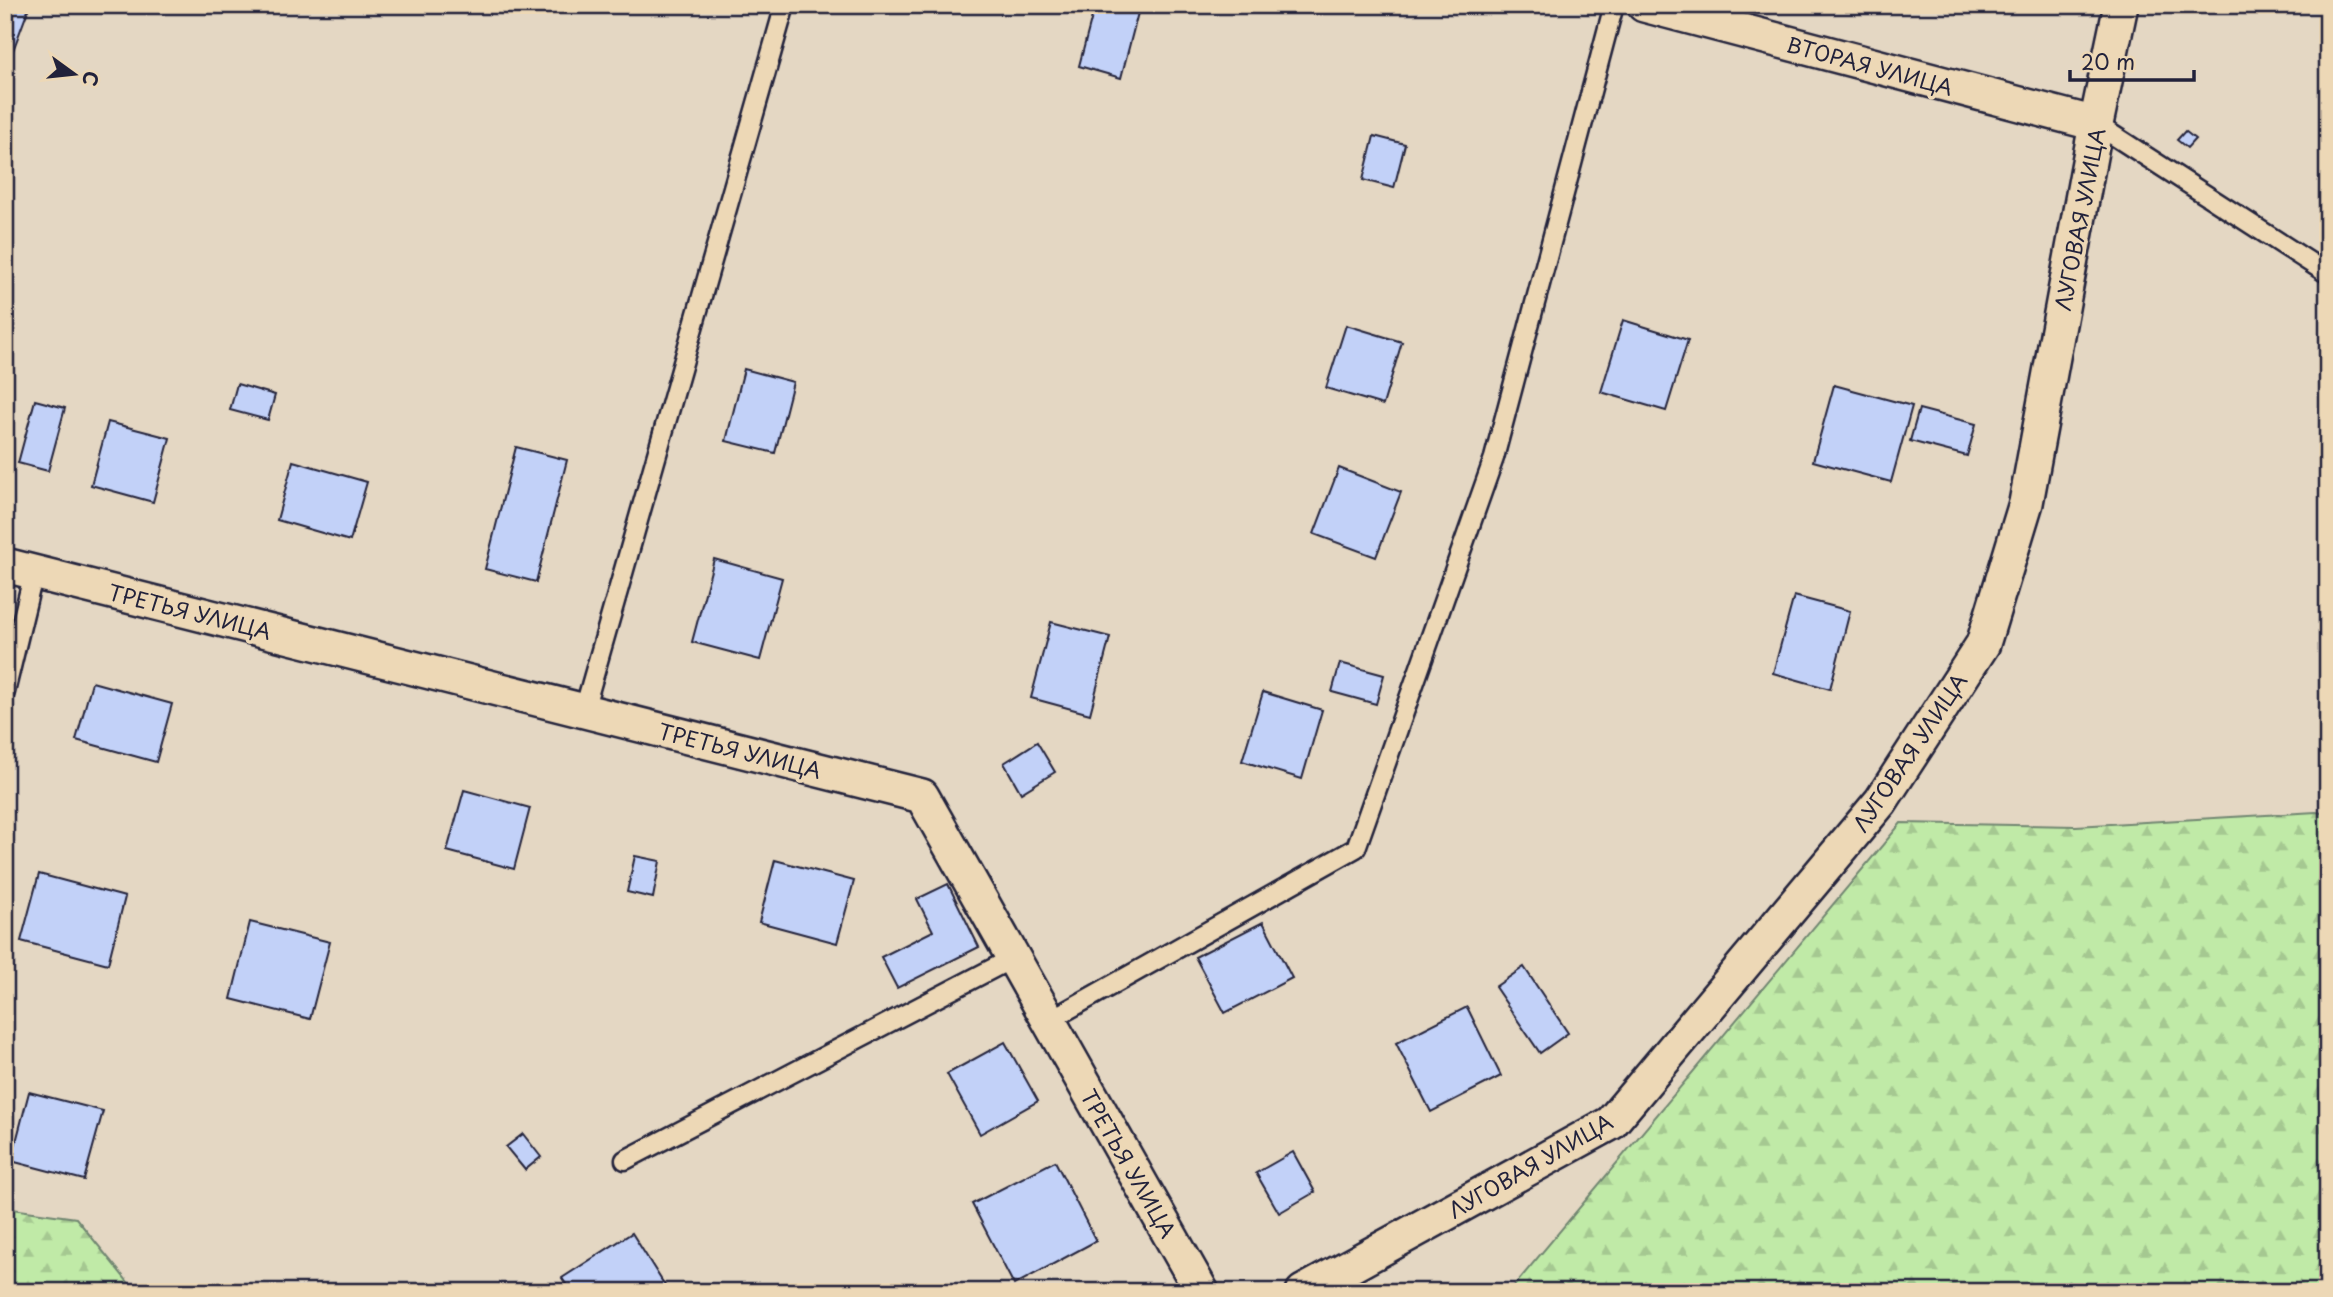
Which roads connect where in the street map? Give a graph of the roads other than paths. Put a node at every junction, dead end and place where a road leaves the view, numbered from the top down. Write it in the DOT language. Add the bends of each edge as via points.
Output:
graph roads {
  1 [pos="785,5"];
  2 [pos="1614,5"];
  3 [pos="1644,5"];
  4 [pos="2121,5"];
  5 [pos="2096,124"];
  6 [pos="2328,274"];
  7 [pos="19,568"];
  8 [pos="5,692"];
  9 [pos="584,710"];
  10 [pos="1013,958"];
  11 [pos="1048,1021"];
  12 [pos="625,1160"];
  13 [pos="1202,1292"];
  14 [pos="1303,1292"];
  1 -- 9 [label="lane"];
  2 -- 11 [label="lane" via="1494,458 1356,848"];
  3 -- 5 [label="street, ВТОРАЯ УЛИЦА"];
  4 -- 5 [label="street, ЛУГОВАЯ УЛИЦА"];
  5 -- 6 [label="lane"];
  5 -- 14 [label="street, ЛУГОВАЯ УЛИЦА" via="2026,503 1983,644 1881,801 1611,1123"];
  7 -- 8 [label="lane"];
  7 -- 9 [label="street, ТРЕТЬЯ УЛИЦА"];
  9 -- 10 [label="street, ТРЕТЬЯ УЛИЦА" via="922,796"];
  10 -- 11 [label="street, ТРЕТЬЯ УЛИЦА"];
  10 -- 12 [label="lane"];
  11 -- 13 [label="street, ТРЕТЬЯ УЛИЦА"];
}
